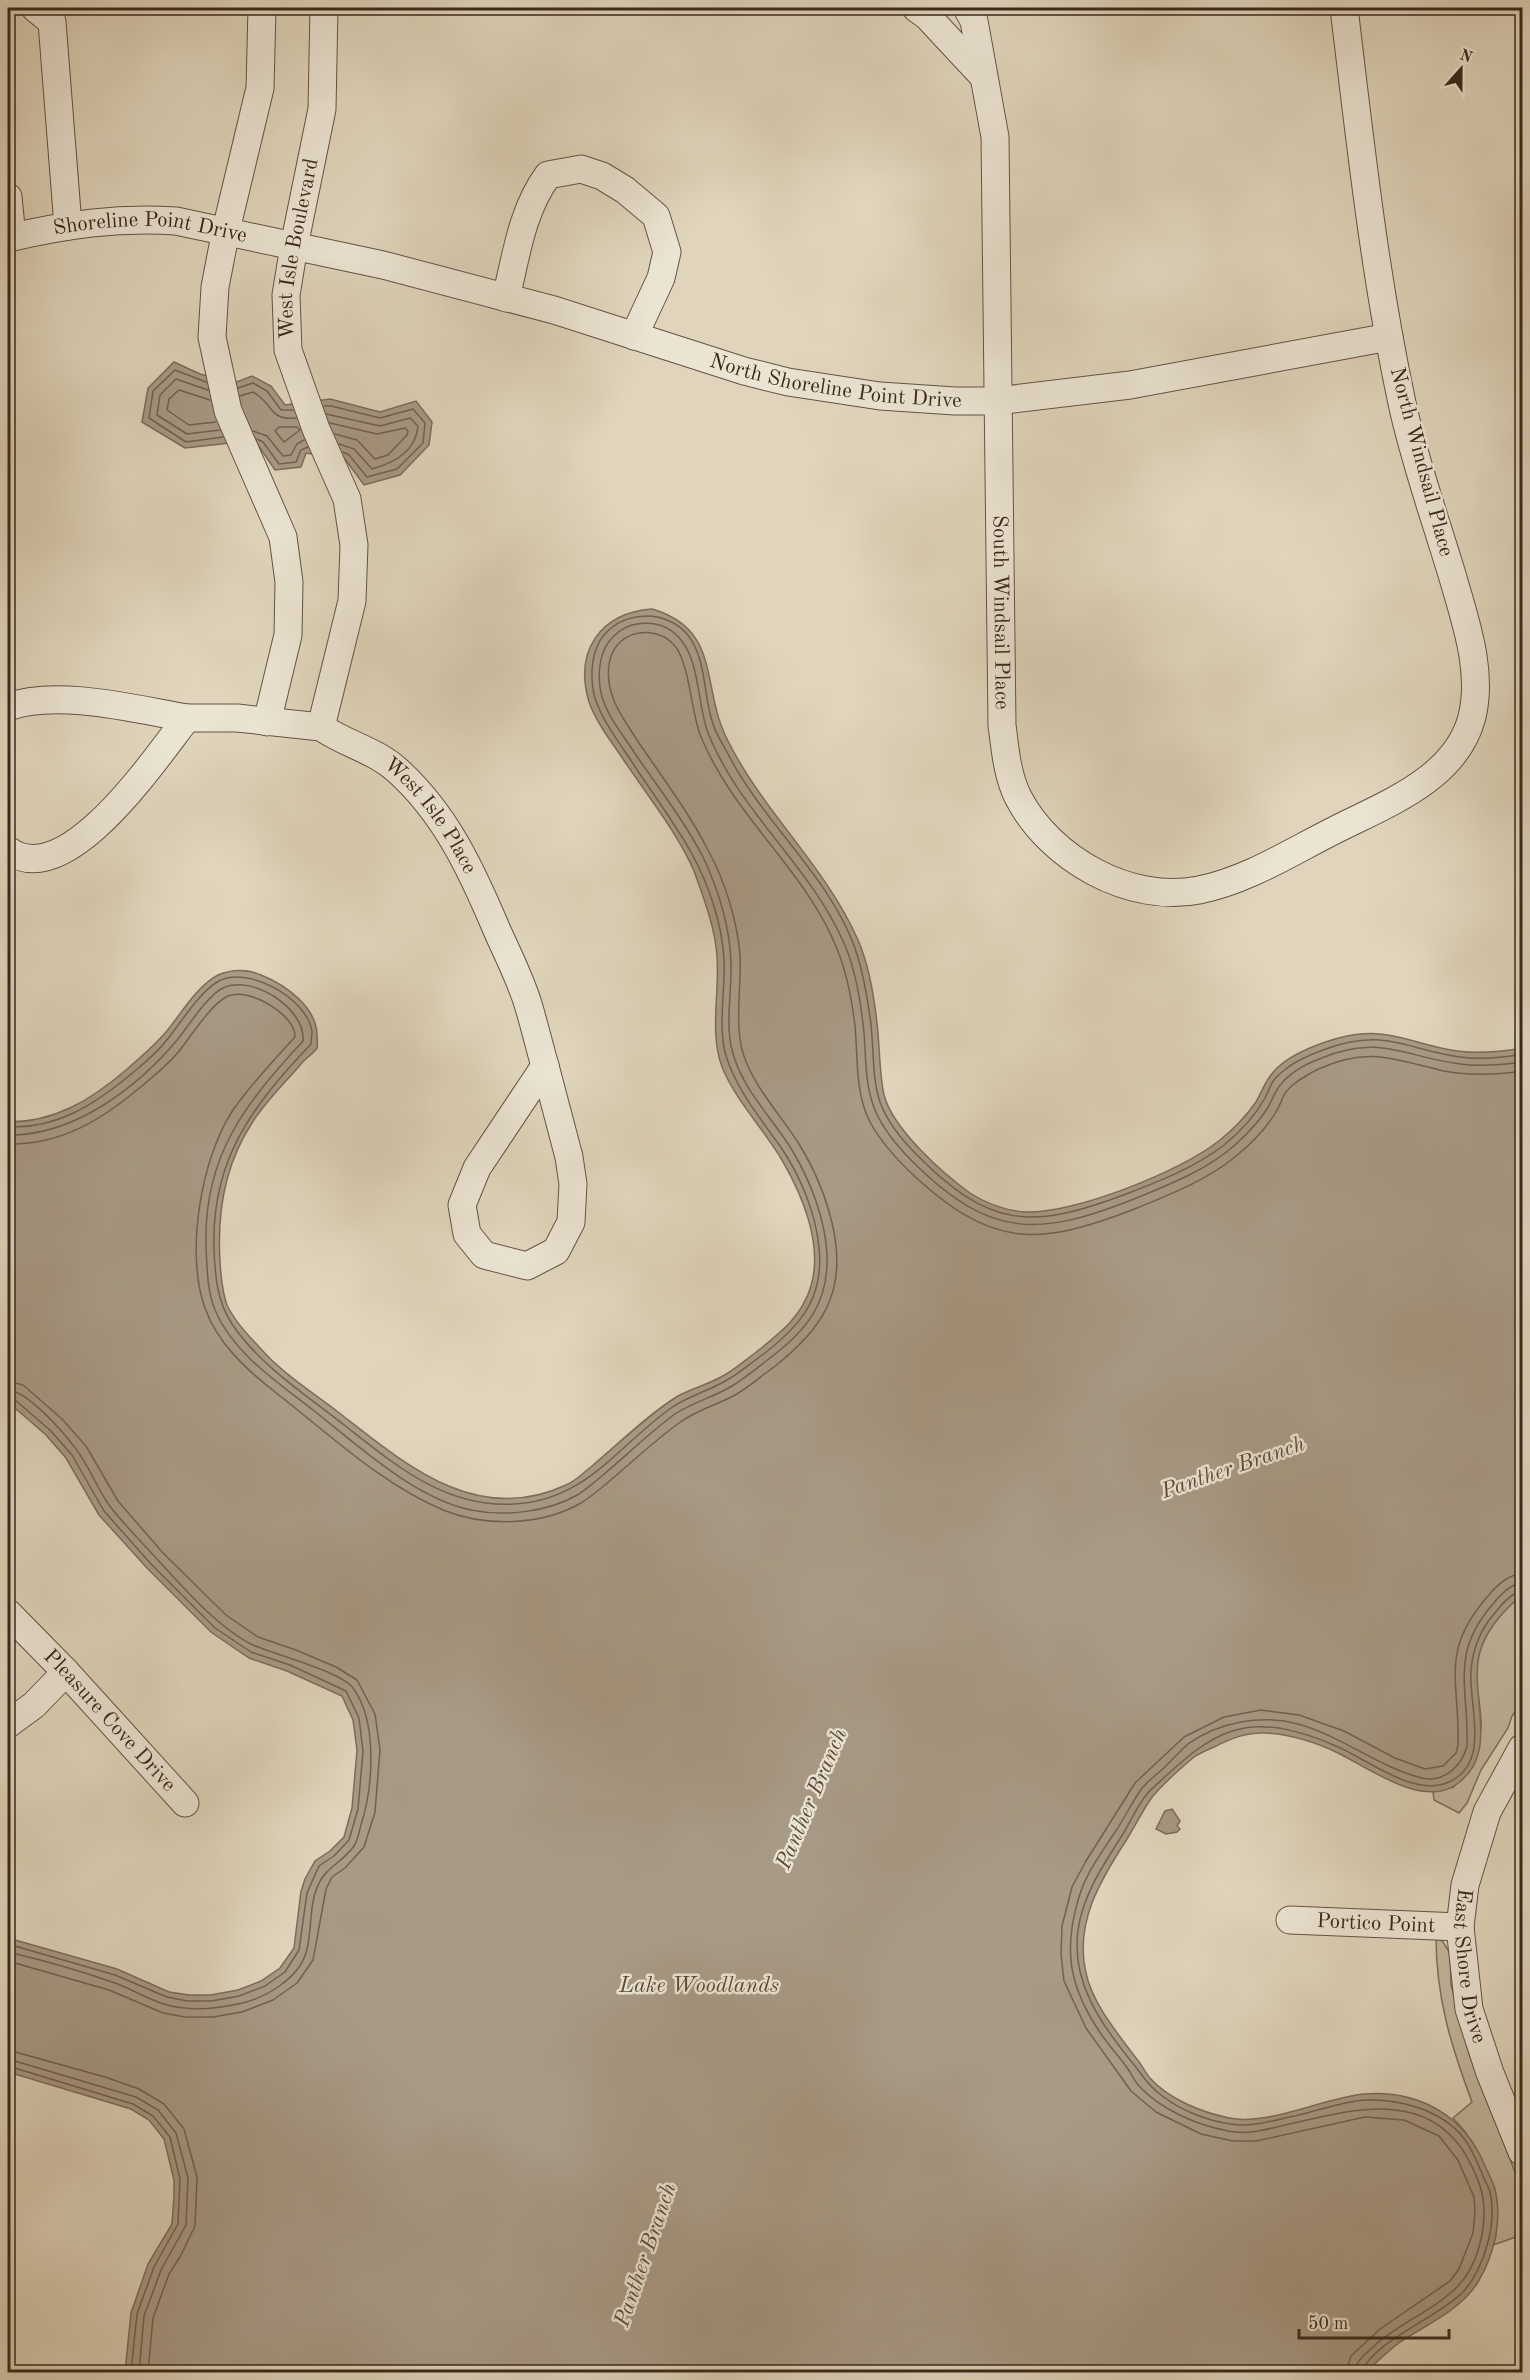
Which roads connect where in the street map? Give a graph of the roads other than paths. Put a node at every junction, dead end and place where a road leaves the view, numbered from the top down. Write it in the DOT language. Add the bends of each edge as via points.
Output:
graph roads {
  1 [pos="35,8"];
  2 [pos="262,8"];
  3 [pos="324,8"];
  4 [pos="916,8"];
  5 [pos="967,8"];
  6 [pos="1344,8"];
  7 [pos="983,75"];
  8 [pos="8,197"];
  9 [pos="68,226"];
  10 [pos="226,230"];
  11 [pos="10,238"];
  12 [pos="294,246"];
  13 [pos="506,298"];
  14 [pos="634,336"];
  15 [pos="1389,337"];
  16 [pos="997,401"];
  17 [pos="8,707"];
  18 [pos="187,718"];
  19 [pos="267,722"];
  20 [pos="321,727"];
  21 [pos="1320,837"];
  22 [pos="8,850"];
  23 [pos="544,1066"];
  24 [pos="8,1613"];
  25 [pos="66,1672"];
  26 [pos="8,1724"];
  27 [pos="1522,1748"];
  28 [pos="185,1803"];
  29 [pos="1290,1920"];
  30 [pos="1460,1927"];
  31 [pos="1522,2152"];
  1 -- 9 [label="street" via="52,22"];
  2 -- 10 [label="street" via="260,88"];
  3 -- 12 [label="street, West Isle Boulevard" via="322,109"];
  4 -- 7 [label="street"];
  5 -- 7 [label="street, South Windsail Place" via="974,21"];
  6 -- 15 [label="street, North Windsail Place" via="1373,244"];
  7 -- 16 [label="street, South Windsail Place" via="995,137"];
  8 -- 11 [label="street"];
  9 -- 10 [label="street, Shoreline Point Drive" via="144,219"];
  9 -- 11 [label="street, Shoreline Point Drive"];
  10 -- 12 [label="street, Shoreline Point Drive"];
  10 -- 19 [label="street" via="215,287 212,337 228,411 283,537 289,582 288,635"];
  12 -- 13 [label="street, North Shoreline Point Drive"];
  12 -- 20 [label="street, West Isle Boulevard" via="286,295 288,350 347,499 354,545 352,601"];
  13 -- 14 [label="street, North Shoreline Point Drive"];
  13 -- 14 [label="street" via="535,192 548,175 581,169 626,190 656,216 667,252 661,278"];
  14 -- 16 [label="street, North Shoreline Point Drive" via="788,382 880,396"];
  15 -- 16 [label="street, North Shoreline Point Drive" via="1130,385"];
  15 -- 21 [label="street, North Windsail Place" via="1403,407 1462,610 1476,670 1476,695 1461,742 1430,778"];
  16 -- 21 [label="street, South Windsail Place" via="1002,725 1006,760 1017,796 1033,820 1070,856 1110,880 1167,892 1197,891 1226,883"];
  17 -- 18 [label="street, West Isle Place" via="41,700 75,701"];
  18 -- 19 [label="street, West Isle Place"];
  18 -- 22 [label="street" via="100,824 78,843 44,858 18,858"];
  19 -- 20 [label="street, West Isle Place"];
  20 -- 23 [label="street, West Isle Place" via="395,768 420,792 448,830 474,876 528,1002"];
  23 -- 23 [label="street, West Isle Place" via="477,1168 462,1205 468,1234 484,1255 528,1266 556,1251 571,1222 573,1184 569,1157"];
  24 -- 25 [label="street, Pleasure Cove Drive"];
  25 -- 26 [label="street" via="34,1705"];
  25 -- 28 [label="street, Pleasure Cove Drive"];
  27 -- 30 [label="street, East Shore Drive" via="1487,1812 1465,1885"];
  29 -- 30 [label="street, Portico Point"];
  30 -- 31 [label="street, East Shore Drive" via="1469,2009"];
}
